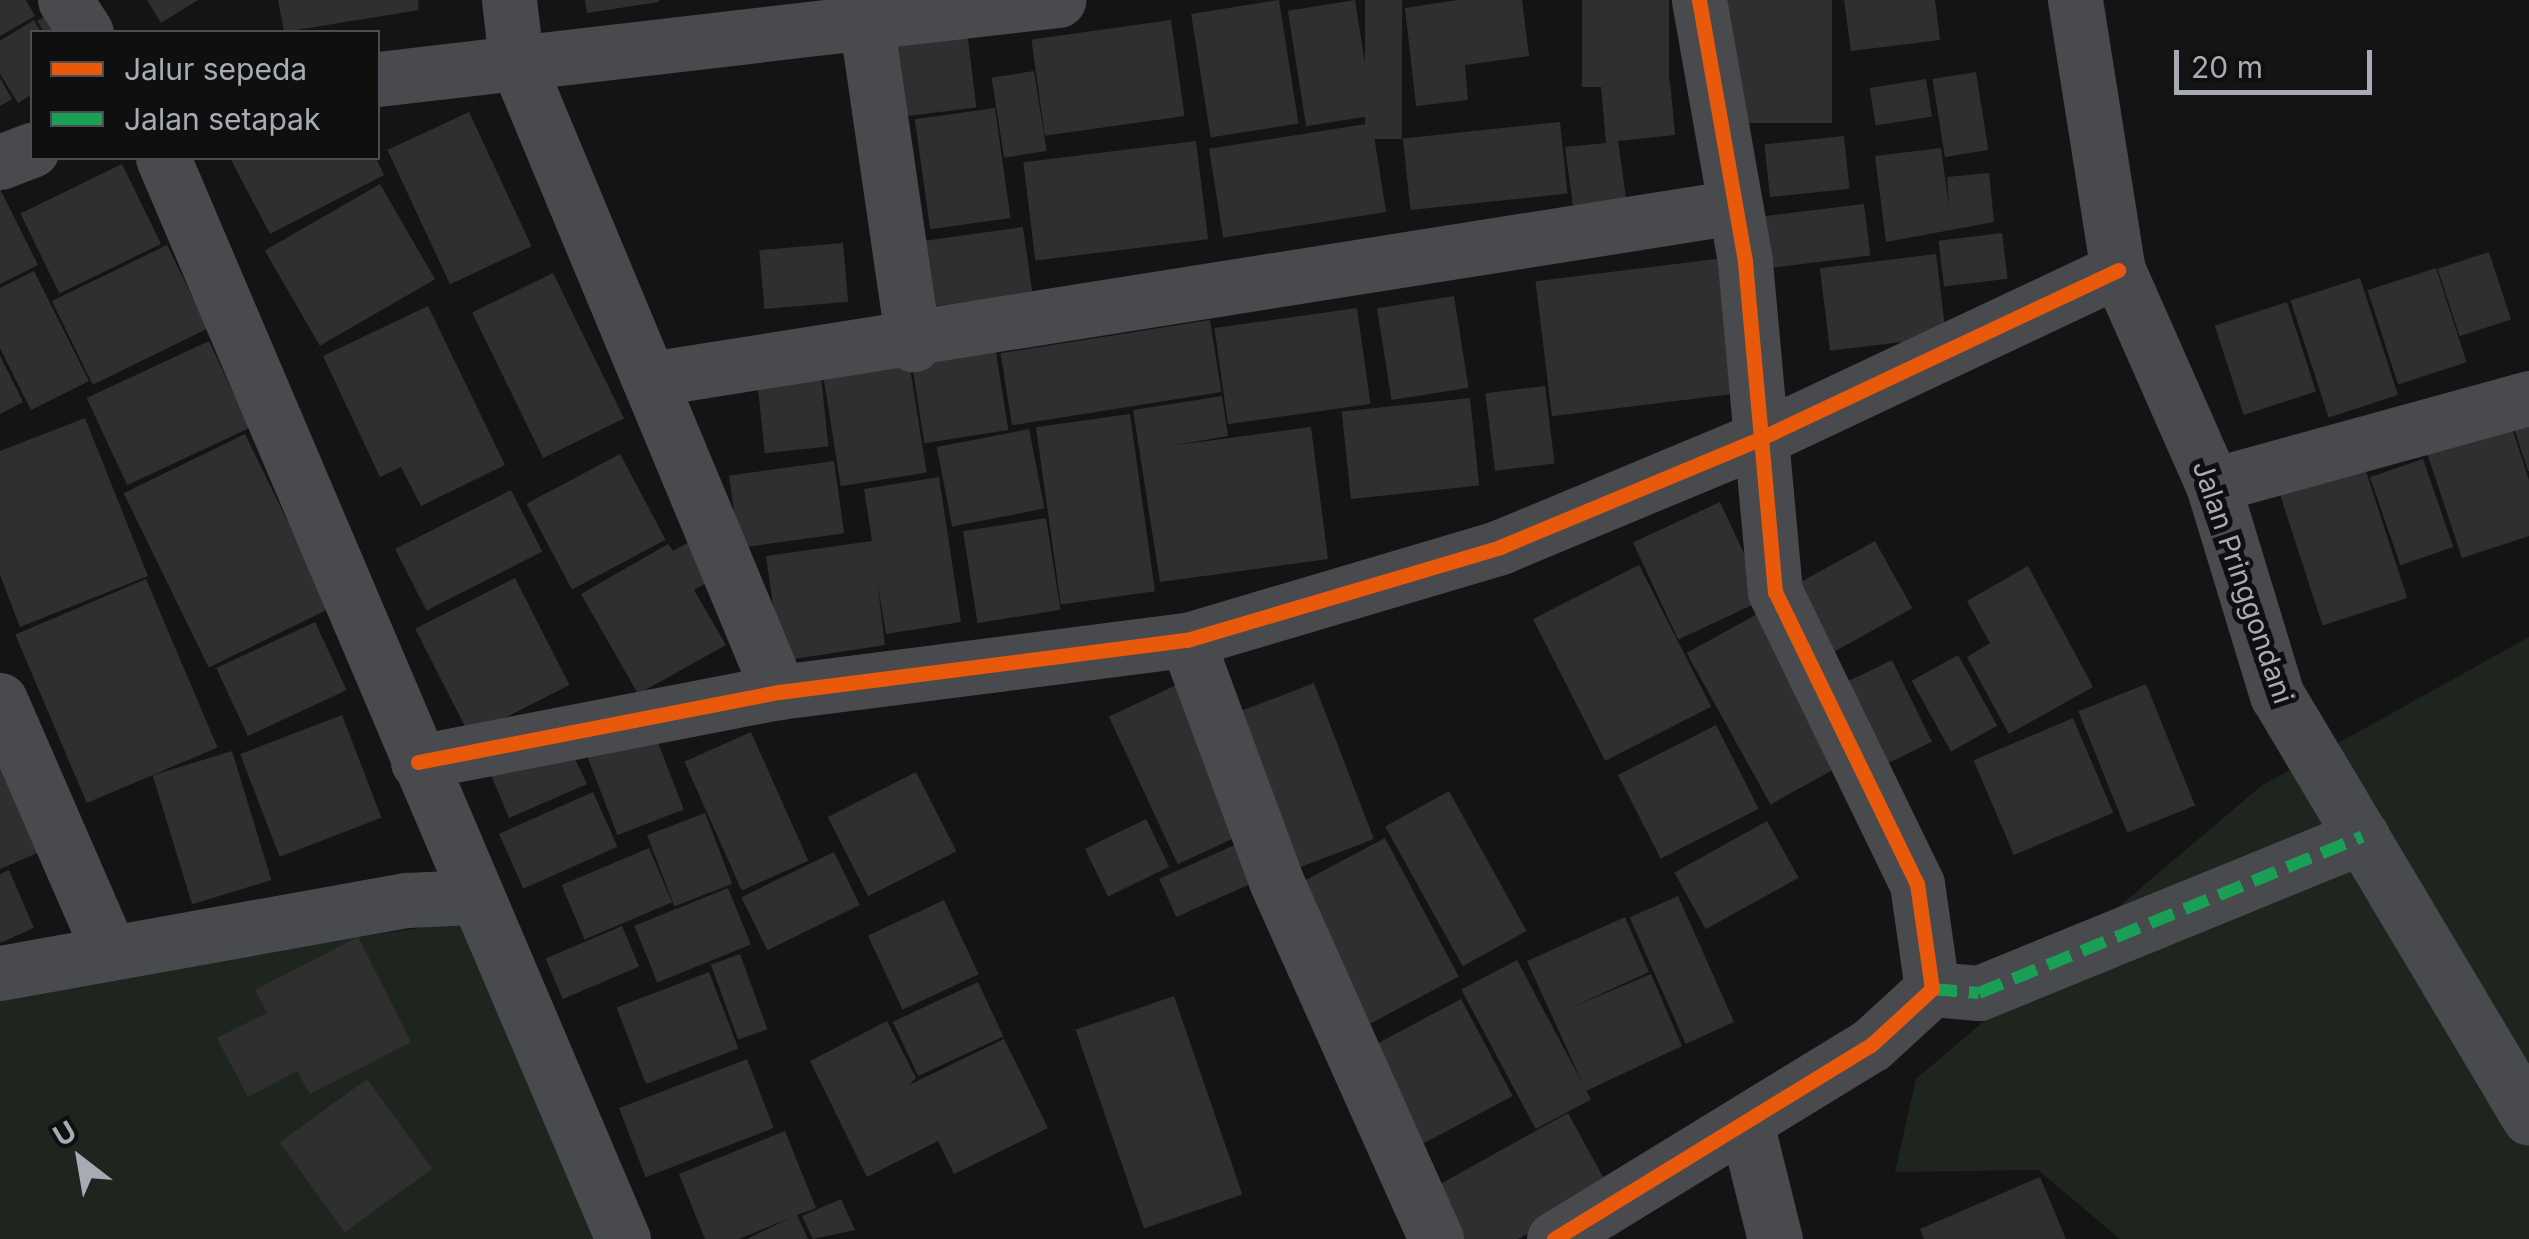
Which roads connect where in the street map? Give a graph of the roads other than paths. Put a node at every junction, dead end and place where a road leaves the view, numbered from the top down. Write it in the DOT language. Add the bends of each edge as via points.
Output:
graph roads {
  1 [pos="66,0"];
  2 [pos="508,0"];
  3 [pos="1058,0"];
  4 [pos="1699,0"];
  5 [pos="2075,0"];
  6 [pos="865,10"];
  7 [pos="85,30"];
  8 [pos="516,60"];
  9 [pos="380,79"];
  10 [pos="30,151"];
  11 [pos="164,160"];
  12 [pos="0,162"];
  13 [pos="1736,206"];
  14 [pos="2118,270"];
  15 [pos="913,344"];
  16 [pos="650,379"];
  17 [pos="2529,398"];
  18 [pos="1758,439"];
  19 [pos="2213,485"];
  20 [pos="1186,640"];
  21 [pos="780,692"];
  22 [pos="0,700"];
  23 [pos="418,762"];
  24 [pos="2362,837"];
  25 [pos="472,897"];
  26 [pos="110,952"];
  27 [pos="0,973"];
  28 [pos="1932,989"];
  29 [pos="2529,1118"];
  30 [pos="1746,1123"];
  31 [pos="623,1239"];
  32 [pos="1436,1239"];
  33 [pos="1554,1239"];
  34 [pos="1775,1239"];
  1 -- 7 [label="street"];
  2 -- 8 [label="street"];
  3 -- 6 [label="street"];
  4 -- 13 [label="street"];
  5 -- 14 [label="street, Jalan Pringgondani"];
  6 -- 8 [label="street"];
  6 -- 15 [label="street"];
  8 -- 9 [label="street"];
  8 -- 16 [label="street"];
  10 -- 12 [label="street"];
  11 -- 23 [label="street"];
  13 -- 15 [label="street"];
  13 -- 18 [label="street"];
  14 -- 18 [label="street"];
  14 -- 19 [label="street, Jalan Pringgondani"];
  15 -- 16 [label="street"];
  16 -- 21 [label="street"];
  17 -- 19 [label="street"];
  18 -- 20 [label="street" via="1500,547"];
  18 -- 28 [label="street" via="1775,592 1918,884"];
  19 -- 24 [label="street, Jalan Pringgondani" via="2277,695"];
  20 -- 21 [label="street"];
  20 -- 32 [label="street" via="1276,881"];
  21 -- 23 [label="street"];
  22 -- 26 [label="street"];
  23 -- 25 [label="street"];
  24 -- 28 [label="street" via="1979,993"];
  24 -- 29 [label="street, Jalan Pringgondani"];
  25 -- 26 [label="street" via="407,900"];
  25 -- 31 [label="street"];
  26 -- 27 [label="street"];
  28 -- 30 [label="street" via="1917,1013"];
  30 -- 33 [label="street"];
  30 -- 34 [label="street"];
}
